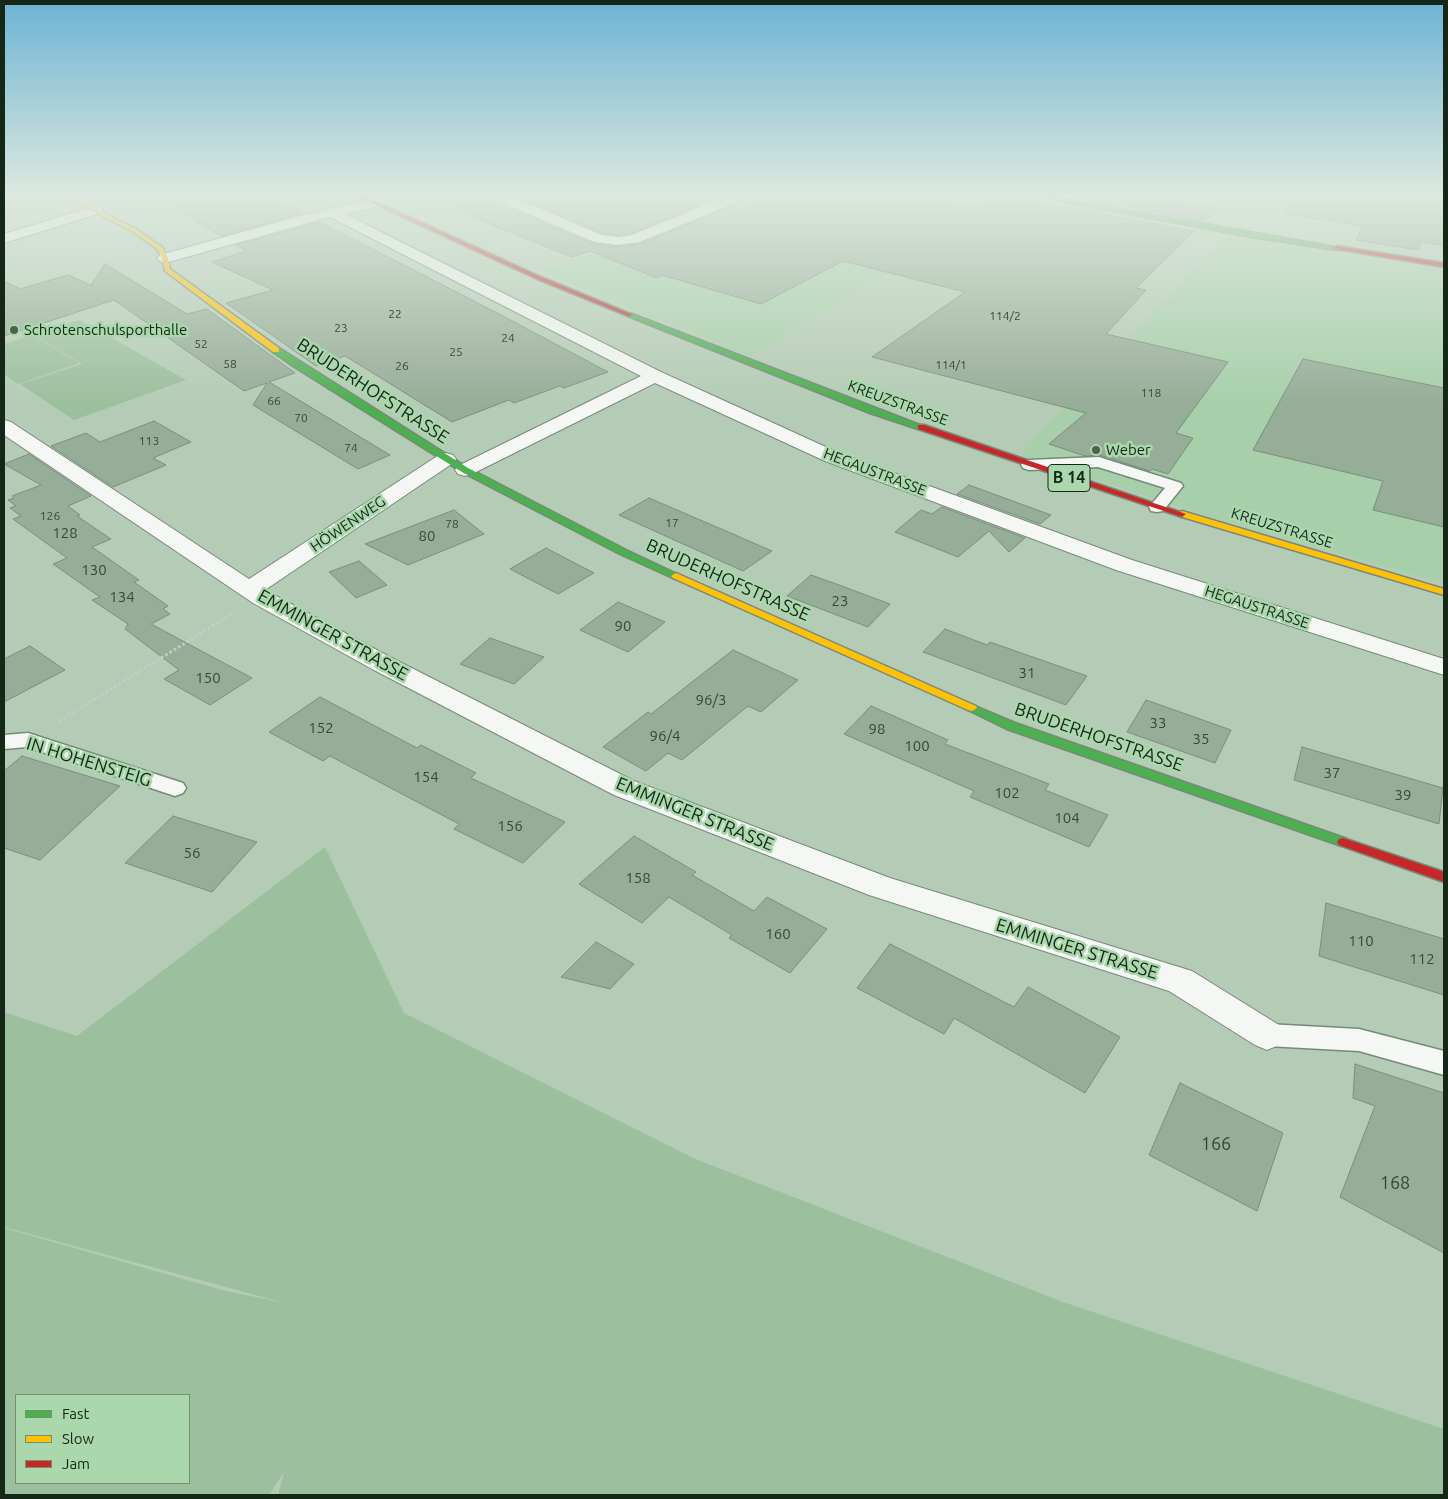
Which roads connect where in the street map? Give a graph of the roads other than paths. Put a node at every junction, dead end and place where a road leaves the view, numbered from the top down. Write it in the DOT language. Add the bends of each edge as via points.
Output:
graph roads {
  1 [pos="166,266"];
  2 [pos="437,266"];
  3 [pos="512,266"];
  4 [pos="655,376"];
  5 [pos="4,426"];
  6 [pos="446,459"];
  7 [pos="1029,465"];
  8 [pos="465,470"];
  9 [pos="1157,507"];
  10 [pos="250,589"];
  11 [pos="1444,592"];
  12 [pos="1444,667"];
  13 [pos="4,742"];
  14 [pos="174,788"];
  15 [pos="1444,877"];
  16 [pos="1267,1035"];
  17 [pos="1444,1063"];
  1 -- 6 [label="street, BRUDERHOFSTRASSE" via="172,275 288,358"];
  2 -- 4 [label="street, HEGAUSTRASSE"];
  3 -- 7 [label="street, KREUZSTRASSE / B 14" via="873,411"];
  4 -- 8 [label="street"];
  4 -- 12 [label="street, HEGAUSTRASSE" via="832,457 1124,565"];
  5 -- 10 [label="street, EMMINGER STRASSE"];
  6 -- 8 [label="street, BRUDERHOFSTRASSE"];
  6 -- 10 [label="street, HÖWENWEG"];
  7 -- 9 [label="street, KREUZSTRASSE / B 14"];
  7 -- 9 [label="lane" via="1099,462 1174,486"];
  8 -- 15 [label="street, BRUDERHOFSTRASSE" via="623,552 1011,726"];
  9 -- 11 [label="street, KREUZSTRASSE / B 14"];
  10 -- 16 [label="street, EMMINGER STRASSE" via="382,663 624,788 880,887 1180,982"];
  13 -- 14 [label="lane, IN HOHENSTEIG" via="28,740"];
  16 -- 17 [label="lane, EMMINGER STRASSE" via="1359,1040"];
}
